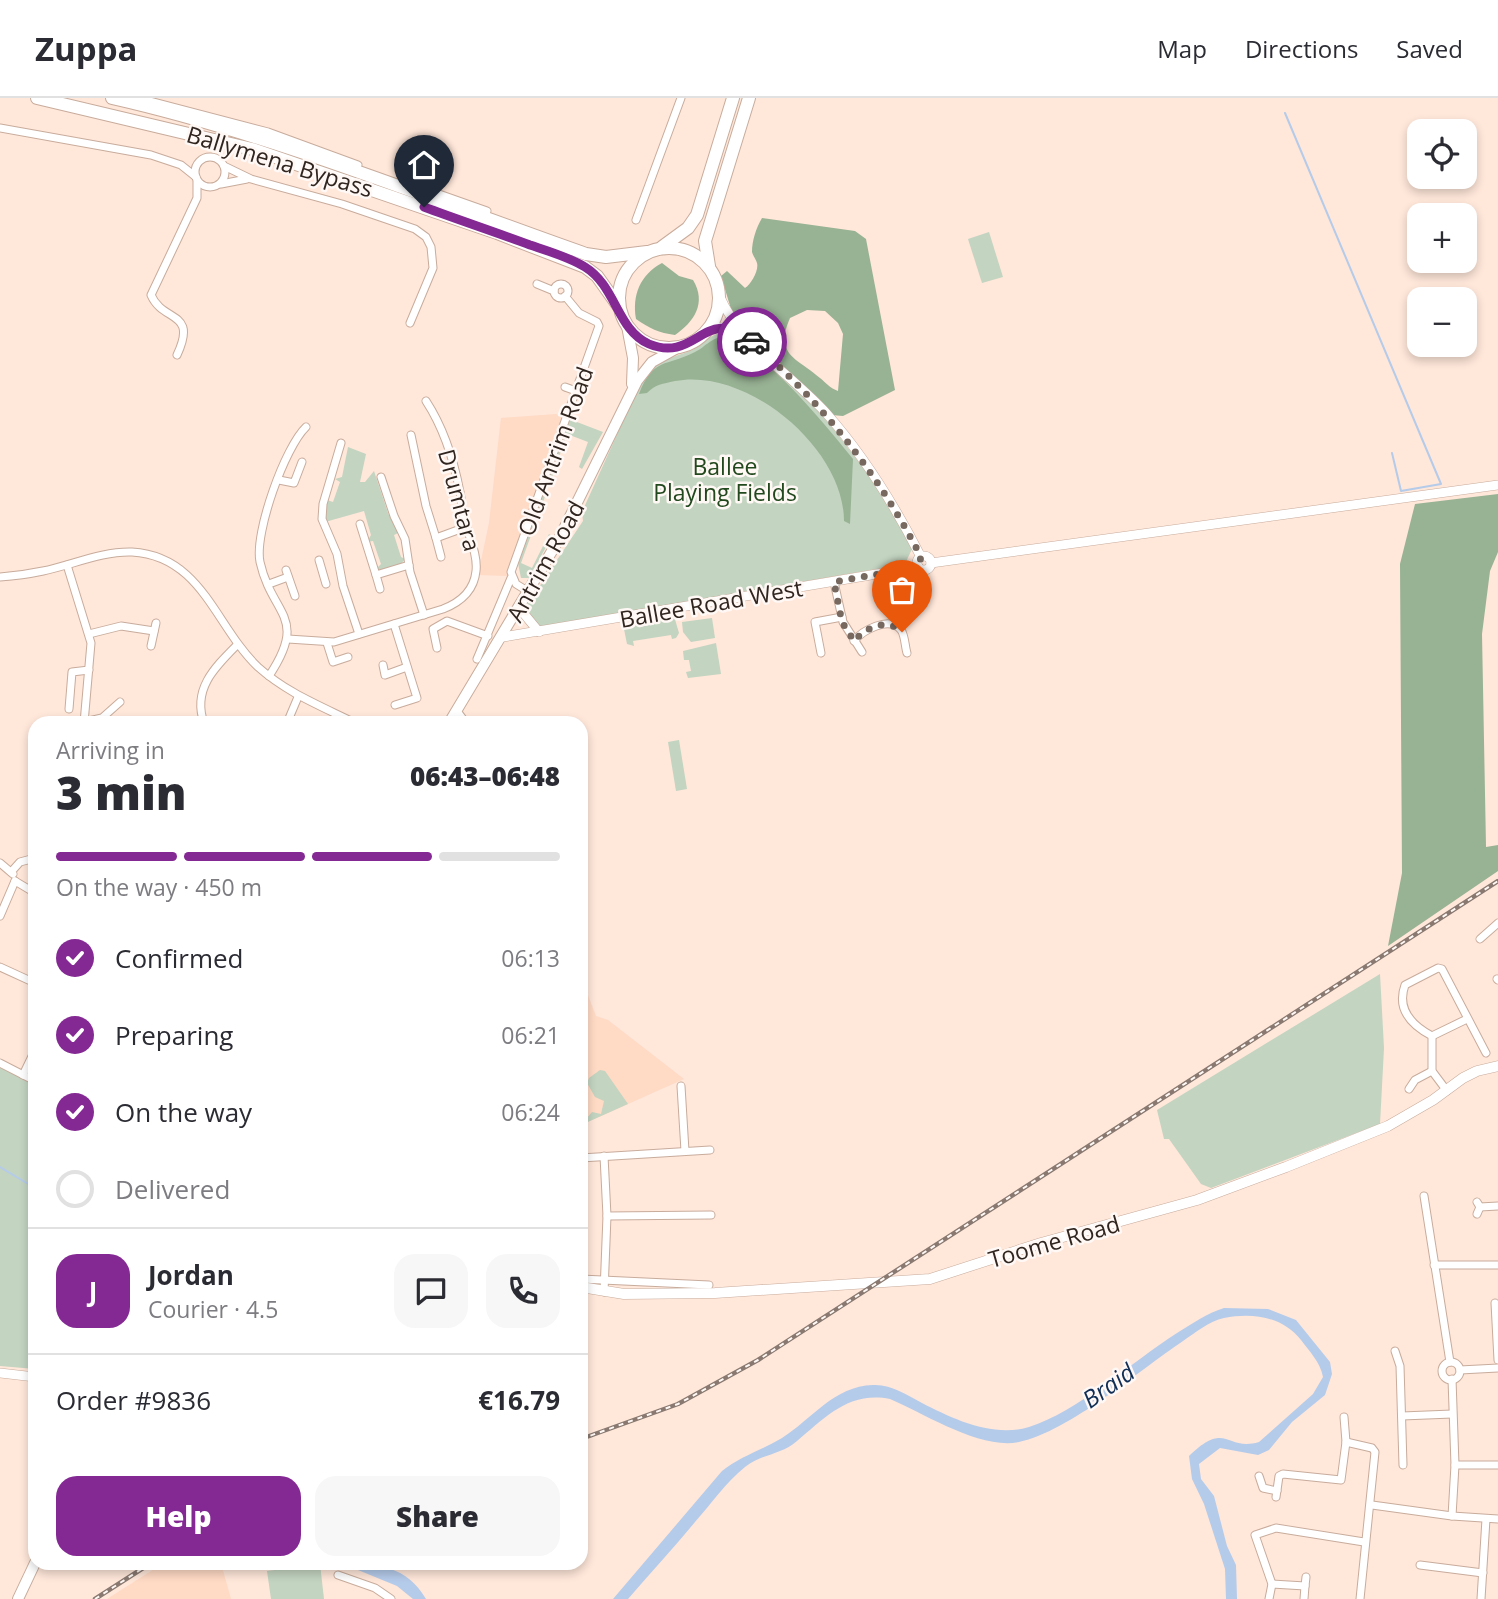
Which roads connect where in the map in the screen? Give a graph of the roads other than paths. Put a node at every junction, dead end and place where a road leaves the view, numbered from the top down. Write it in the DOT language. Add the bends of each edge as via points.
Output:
graph roads {
  1 [pos="37,98"];
  2 [pos="113,98"];
  3 [pos="138,98"];
  4 [pos="681,98"];
  5 [pos="733,98"];
  6 [pos="749,98"];
  7 [pos="0,128"];
  8 [pos="204,159"];
  9 [pos="173,162"];
  10 [pos="224,166"];
  11 [pos="197,178"];
  12 [pos="251,179"];
  13 [pos="218,185"];
  14 [pos="197,198"];
  15 [pos="487,211"];
  16 [pos="636,220"];
  17 [pos="510,227"];
  18 [pos="662,248"];
  19 [pos="647,252"];
  20 [pos="710,270"];
  21 [pos="537,284"];
  22 [pos="719,295"];
  23 [pos="619,307"];
  24 [pos="410,323"];
  25 [pos="627,327"];
  26 [pos="708,329"];
  27 [pos="741,333"];
  28 [pos="679,347"];
  29 [pos="177,355"];
  30 [pos="565,387"];
  31 [pos="576,391"];
  32 [pos="630,393"];
  33 [pos="426,401"];
  34 [pos="293,425"];
  35 [pos="411,435"];
  36 [pos="341,443"];
  37 [pos="302,462"];
  38 [pos="381,477"];
  39 [pos="279,480"];
  40 [pos="1498,485"];
  41 [pos="360,524"];
  42 [pos="466,527"];
  43 [pos="436,538"];
  44 [pos="441,556"];
  45 [pos="339,562"];
  46 [pos="920,562"];
  47 [pos="68,565"];
  48 [pos="409,565"];
  49 [pos="376,575"];
  50 [pos="0,577"];
  51 [pos="511,578"];
  52 [pos="834,582"];
  53 [pos="269,584"];
  54 [pos="326,584"];
  55 [pos="380,589"];
  56 [pos="529,592"];
  57 [pos="295,596"];
  58 [pos="520,609"];
  59 [pos="424,615"];
  60 [pos="842,617"];
  61 [pos="394,624"];
  62 [pos="539,632"];
  63 [pos="89,634"];
  64 [pos="359,635"];
  65 [pos="488,636"];
  66 [pos="503,637"];
  67 [pos="288,639"];
  68 [pos="854,641"];
  69 [pos="327,643"];
  70 [pos="237,645"];
  71 [pos="151,646"];
  72 [pos="436,648"];
  73 [pos="862,652"];
  74 [pos="821,653"];
  75 [pos="907,653"];
  76 [pos="348,657"];
  77 [pos="477,659"];
  78 [pos="383,665"];
  79 [pos="407,667"];
  80 [pos="89,670"];
  81 [pos="269,676"];
  82 [pos="298,697"];
  83 [pos="120,702"];
  84 [pos="395,705"];
  85 [pos="69,709"];
  86 [pos="457,711"];
  87 [pos="85,716"];
  88 [pos="104,716"];
  89 [pos="203,716"];
  90 [pos="290,716"];
  91 [pos="340,716"];
  92 [pos="454,716"];
  93 [pos="461,716"];
  94 [pos="28,860"];
  95 [pos="0,863"];
  96 [pos="11,872"];
  97 [pos="15,881"];
  98 [pos="28,889"];
  99 [pos="0,916"];
  100 [pos="1498,923"];
  101 [pos="1480,939"];
  102 [pos="0,967"];
  103 [pos="28,980"];
  104 [pos="1467,1019"];
  105 [pos="1432,1036"];
  106 [pos="1486,1053"];
  107 [pos="0,1063"];
  108 [pos="28,1065"];
  109 [pos="1498,1066"];
  110 [pos="1432,1071"];
  111 [pos="23,1075"];
  112 [pos="28,1078"];
  113 [pos="681,1086"];
  114 [pos="1409,1089"];
  115 [pos="1447,1091"];
  116 [pos="710,1150"];
  117 [pos="685,1151"];
  118 [pos="604,1156"];
  119 [pos="588,1157"];
  120 [pos="1424,1196"];
  121 [pos="1498,1206"];
  122 [pos="1478,1208"];
  123 [pos="711,1215"];
  124 [pos="607,1216"];
  125 [pos="1434,1265"];
  126 [pos="1498,1265"];
  127 [pos="588,1281"];
  128 [pos="709,1284"];
  129 [pos="588,1287"];
  130 [pos="604,1287"];
  131 [pos="1495,1303"];
  132 [pos="1497,1312"];
  133 [pos="1394,1349"];
  134 [pos="1498,1360"];
  135 [pos="1450,1362"];
  136 [pos="1498,1368"];
  137 [pos="1460,1370"];
  138 [pos="0,1373"];
  139 [pos="28,1376"];
  140 [pos="1452,1379"];
  141 [pos="1452,1414"];
  142 [pos="1402,1416"];
  143 [pos="1342,1420"];
  144 [pos="1346,1442"];
  145 [pos="1391,1458"];
  146 [pos="1455,1465"];
  147 [pos="1498,1465"];
  148 [pos="1259,1476"];
  149 [pos="1372,1505"];
  150 [pos="1452,1516"];
  151 [pos="1486,1519"];
  152 [pos="1498,1519"];
  153 [pos="1364,1542"];
  154 [pos="1420,1565"];
  155 [pos="32,1570"];
  156 [pos="1483,1573"];
  157 [pos="338,1575"];
  158 [pos="1306,1577"];
  159 [pos="1272,1584"];
  160 [pos="1305,1586"];
  161 [pos="18,1599"];
  162 [pos="391,1599"];
  163 [pos="1269,1599"];
  164 [pos="1304,1599"];
  165 [pos="1360,1599"];
  166 [pos="1481,1599"];
  1 -- 23 [label="highway, Ballymena Bypass" via="252,149 497,233 585,267"];
  2 -- 17 [label="highway, Ballymena Bypass" via="278,142"];
  3 -- 15 [label="street" via="268,132"];
  4 -- 16 [label="street"];
  5 -- 18 [label="highway" via="697,215"];
  6 -- 20 [label="highway" via="705,241"];
  7 -- 9 [label="street"];
  8 -- 9 [label="street"];
  8 -- 10 [label="street" via="213,157"];
  8 -- 11 [label="street" via="196,168"];
  9 -- 11 [label="street"];
  10 -- 12 [label="street"];
  10 -- 13 [label="street" via="225,175"];
  11 -- 13 [label="street" via="208,188"];
  11 -- 14 [label="street"];
  12 -- 13 [label="street"];
  12 -- 24 [label="street" via="342,204 426,237 435,258"];
  13 -- 14 [label="street"];
  14 -- 29 [label="street" via="151,295 156,306 183,326"];
  15 -- 17 [label="highway"];
  17 -- 19 [label="highway, Ballymena Bypass" via="586,254 606,257"];
  18 -- 19 [label="highway"];
  18 -- 20 [label="highway" via="689,252"];
  19 -- 23 [label="highway" via="627,269 618,294"];
  20 -- 22 [label="highway"];
  21 -- 31 [label="street, Old Antrim Road" via="559,298 565,296 579,313 598,323"];
  22 -- 26 [label="highway"];
  22 -- 27 [label="street"];
  23 -- 25 [label="highway"];
  25 -- 28 [label="highway" via="650,344"];
  25 -- 32 [label="main road, Antrim Road" via="634,373"];
  26 -- 27 [label="street"];
  26 -- 28 [label="highway"];
  27 -- 46 [label="street" via="800,386 857,451 889,498"];
  28 -- 32 [label="main road, Antrim Road" via="645,369"];
  30 -- 31 [label="street"];
  31 -- 51 [label="street, Old Antrim Road"];
  32 -- 56 [label="main road, Antrim Road"];
  33 -- 42 [label="street, Drumtara" via="438,419 459,486"];
  34 -- 39 [label="street" via="304,429 289,449"];
  35 -- 43 [label="street"];
  36 -- 45 [label="street" via="332,456 336,468 321,511"];
  37 -- 39 [label="street" via="294,483"];
  38 -- 48 [label="street" via="405,539"];
  39 -- 53 [label="street" via="259,546"];
  40 -- 46 [label="street, Ballee Road West" via="931,563 926,570"];
  41 -- 49 [label="street"];
  42 -- 43 [label="street"];
  42 -- 59 [label="street, Drumtara" via="476,563 471,586 455,604"];
  43 -- 44 [label="street"];
  45 -- 54 [label="street" via="320,563"];
  45 -- 64 [label="street"];
  46 -- 52 [label="street, Ballee Road West"];
  47 -- 50 [label="street"];
  47 -- 63 [label="street"];
  47 -- 70 [label="street" via="130,552 169,563 202,588"];
  48 -- 49 [label="street"];
  48 -- 59 [label="street"];
  49 -- 55 [label="street"];
  51 -- 56 [label="street"];
  51 -- 65 [label="street, Old Antrim Road"];
  52 -- 60 [label="street"];
  52 -- 62 [label="street, Ballee Road West"];
  53 -- 57 [label="street" via="287,573"];
  53 -- 67 [label="street"];
  56 -- 58 [label="main road, Antrim Road"];
  58 -- 62 [label="street"];
  58 -- 66 [label="main road, Antrim Road"];
  59 -- 61 [label="street, Drumtara"];
  60 -- 68 [label="street"];
  60 -- 74 [label="street" via="815,621"];
  61 -- 64 [label="street, Drumtara"];
  61 -- 79 [label="street"];
  62 -- 66 [label="street, Ballee Road West"];
  63 -- 71 [label="street" via="119,626 155,627"];
  63 -- 80 [label="street"];
  64 -- 69 [label="street, Drumtara"];
  65 -- 72 [label="street" via="447,621 433,629"];
  65 -- 77 [label="street, Old Antrim Road"];
  66 -- 86 [label="main road, Antrim Road"];
  67 -- 69 [label="street, Drumtara"];
  67 -- 81 [label="street"];
  68 -- 73 [label="street"];
  68 -- 75 [label="street" via="873,627 895,627 902,632"];
  69 -- 76 [label="street" via="332,662"];
  70 -- 81 [label="street"];
  70 -- 89 [label="street" via="215,667 204,687"];
  78 -- 79 [label="street" via="385,675"];
  79 -- 84 [label="street" via="417,698"];
  80 -- 85 [label="street" via="72,671"];
  80 -- 87 [label="street"];
  81 -- 82 [label="street"];
  82 -- 90 [label="street"];
  82 -- 91 [label="street"];
  83 -- 88 [label="street"];
  86 -- 92 [label="main road, Antrim Road"];
  86 -- 93 [label="street"];
  94 -- 96 [label="street"];
  95 -- 96 [label="street"];
  96 -- 97 [label="street"];
  97 -- 98 [label="street"];
  97 -- 99 [label="street"];
  100 -- 101 [label="street"];
  102 -- 103 [label="street"];
  104 -- 105 [label="street"];
  104 -- 105 [label="street" via="1447,974 1436,969 1405,985 1403,991 1408,1019"];
  104 -- 106 [label="street"];
  105 -- 110 [label="street"];
  107 -- 111 [label="street"];
  108 -- 111 [label="street"];
  109 -- 115 [label="main road, Toome Road" via="1478,1071"];
  110 -- 114 [label="street"];
  110 -- 115 [label="street"];
  111 -- 112 [label="street"];
  113 -- 117 [label="street"];
  115 -- 130 [label="main road, Toome Road" via="1388,1126 1197,1200 1041,1242 930,1279 726,1292"];
  116 -- 117 [label="street"];
  117 -- 118 [label="street"];
  118 -- 119 [label="street"];
  118 -- 124 [label="street"];
  120 -- 125 [label="street"];
  121 -- 122 [label="street"];
  123 -- 124 [label="street"];
  124 -- 130 [label="street"];
  125 -- 126 [label="street"];
  125 -- 135 [label="street"];
  127 -- 130 [label="street, Toome Road"];
  128 -- 130 [label="street"];
  129 -- 130 [label="main road, Toome Road"];
  131 -- 132 [label="street"];
  132 -- 134 [label="street"];
  133 -- 142 [label="street" via="1400,1366"];
  135 -- 137 [label="street"];
  135 -- 140 [label="street" via="1443,1373"];
  136 -- 137 [label="street"];
  137 -- 140 [label="street"];
  138 -- 139 [label="street"];
  140 -- 141 [label="street"];
  141 -- 142 [label="street"];
  141 -- 146 [label="street"];
  142 -- 145 [label="street" via="1403,1461"];
  143 -- 144 [label="street"];
  144 -- 148 [label="street" via="1341,1480 1283,1474 1277,1494 1263,1488"];
  144 -- 149 [label="street" via="1374,1449"];
  146 -- 147 [label="street"];
  146 -- 150 [label="street"];
  149 -- 150 [label="street"];
  149 -- 153 [label="street"];
  150 -- 151 [label="street"];
  151 -- 152 [label="street"];
  151 -- 156 [label="street"];
  153 -- 159 [label="street" via="1267,1529 1255,1535"];
  153 -- 165 [label="street"];
  154 -- 156 [label="street"];
  155 -- 161 [label="main road"];
  156 -- 166 [label="street"];
  157 -- 162 [label="street" via="346,1584 375,1588"];
  158 -- 160 [label="street"];
  159 -- 160 [label="street"];
  159 -- 163 [label="street"];
  160 -- 164 [label="street"];
}
